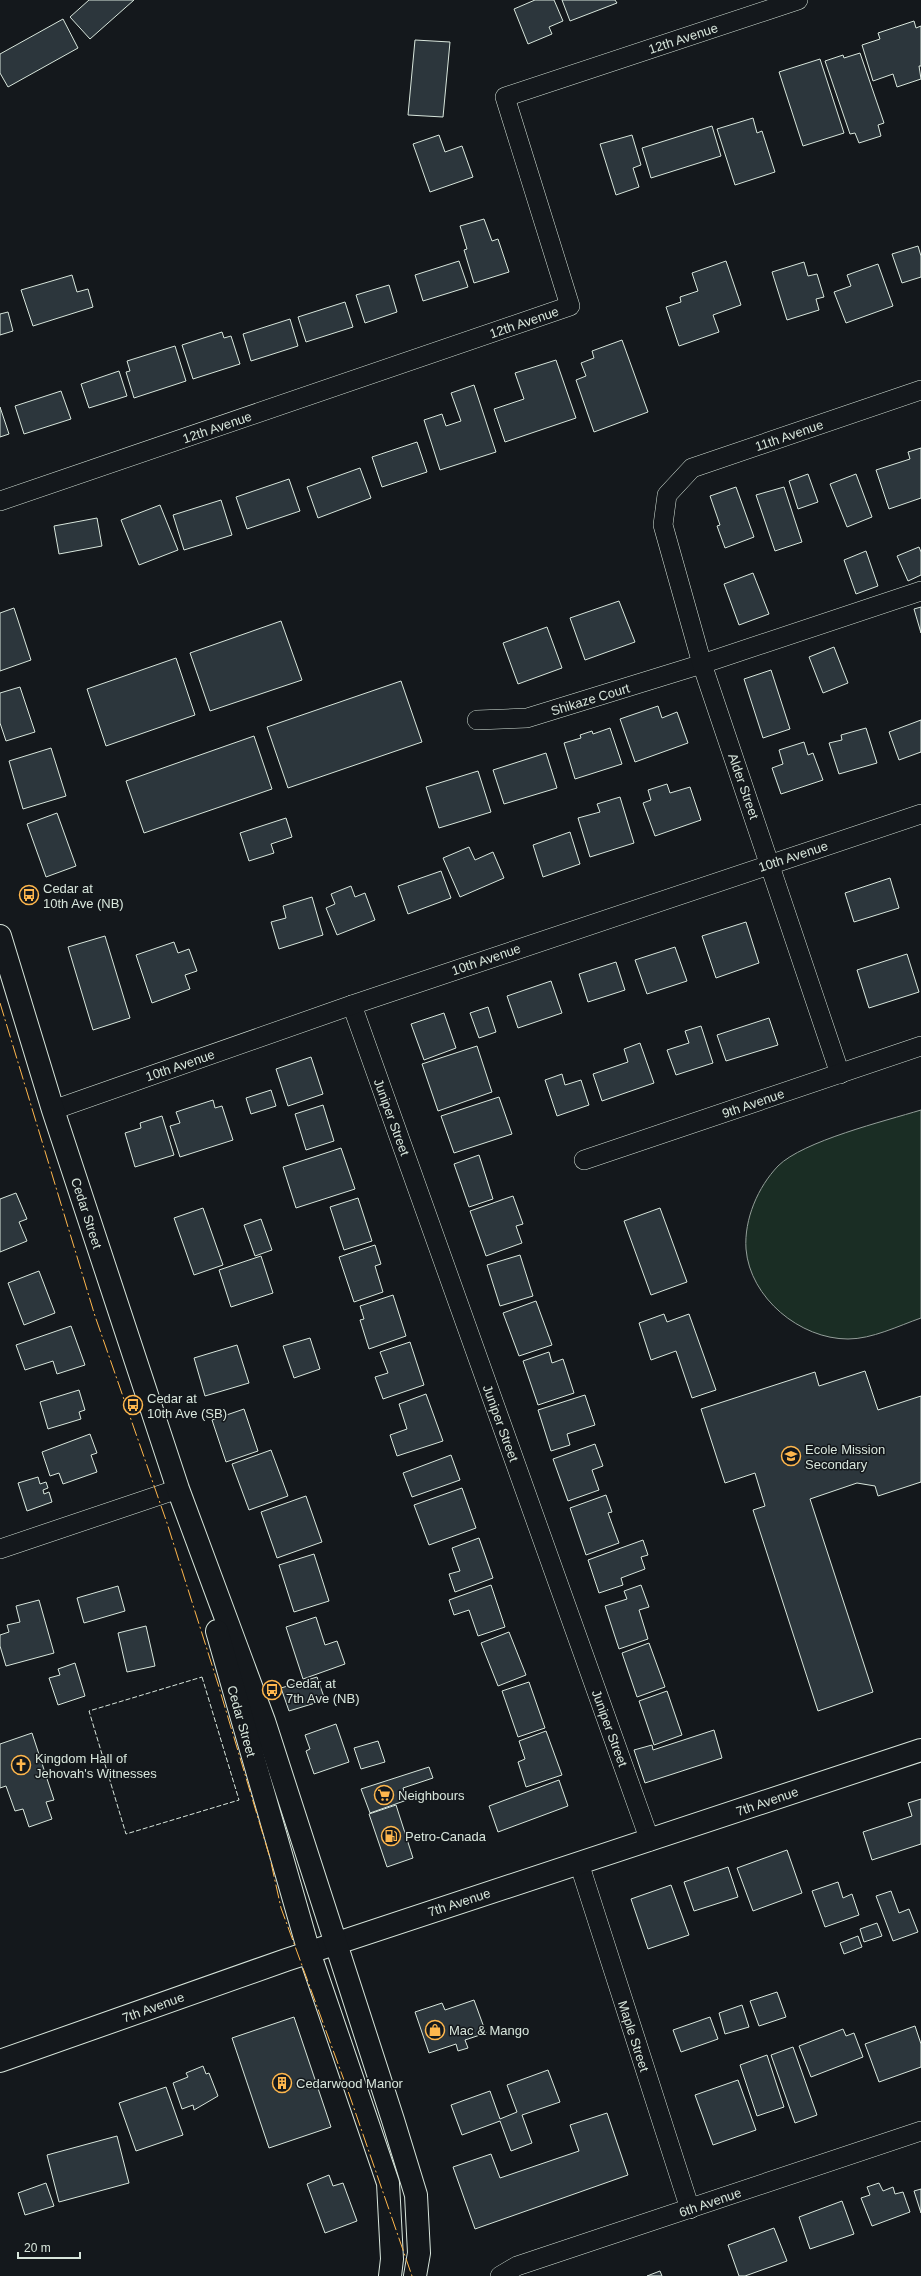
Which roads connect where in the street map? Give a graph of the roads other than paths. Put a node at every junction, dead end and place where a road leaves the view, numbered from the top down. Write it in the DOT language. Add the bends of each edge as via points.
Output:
graph roads {
  1 [pos="798,0"];
  2 [pos="921,390"];
  3 [pos="667,495"];
  4 [pos="0,501"];
  5 [pos="921,591"];
  6 [pos="702,664"];
  7 [pos="477,720"];
  8 [pos="921,814"];
  9 [pos="771,863"];
  10 [pos="0,936"];
  11 [pos="352,1005"];
  12 [pos="921,1046"];
  13 [pos="840,1074"];
  14 [pos="53,1110"];
  15 [pos="584,1160"];
  16 [pos="178,1489"];
  17 [pos="0,1549"];
  18 [pos="921,1750"];
  19 [pos="650,1840"];
  20 [pos="579,1862"];
  21 [pos="334,1943"];
  22 [pos="309,1952"];
  23 [pos="0,2061"];
  24 [pos="921,2131"];
  25 [pos="690,2208"];
  26 [pos="390,2276"];
  27 [pos="415,2276"];
  28 [pos="500,2276"];
  1 -- 4 [label="street, 12th Avenue" via="505,97 570,306"];
  2 -- 3 [label="street, 11th Avenue" via="692,468"];
  3 -- 6 [label="street, Alder Street" via="663,525"];
  5 -- 6 [label="street, Shikaze Court"];
  6 -- 7 [label="street, Shikaze Court" via="527,718"];
  6 -- 9 [label="street, Alder Street"];
  8 -- 9 [label="street, 10th Avenue"];
  9 -- 11 [label="street, 10th Avenue"];
  9 -- 13 [label="street, Alder Street"];
  10 -- 14 [label="main road, Cedar Street"];
  11 -- 14 [label="street, 10th Avenue"];
  11 -- 19 [label="street, Juniper Street"];
  12 -- 13 [label="street, 9th Avenue"];
  13 -- 15 [label="street, 9th Avenue"];
  14 -- 16 [label="main road, Cedar Street"];
  16 -- 17 [label="street"];
  16 -- 21 [label="main road, Cedar Street" via="264,1721"];
  16 -- 22 [label="main road, Cedar Street" via="242,1724"];
  18 -- 19 [label="main road, 7th Avenue"];
  19 -- 20 [label="main road, 7th Avenue"];
  20 -- 21 [label="main road, 7th Avenue"];
  20 -- 25 [label="street, Maple Street"];
  21 -- 22 [label="main road, 7th Avenue"];
  21 -- 27 [label="main road, Cedar Street" via="416,2195 419,2253"];
  22 -- 23 [label="main road, 7th Avenue"];
  22 -- 26 [label="main road, Cedar Street" via="388,2183 392,2259"];
  24 -- 25 [label="street, 6th Avenue"];
  25 -- 28 [label="street, 6th Avenue" via="517,2266"];
}
